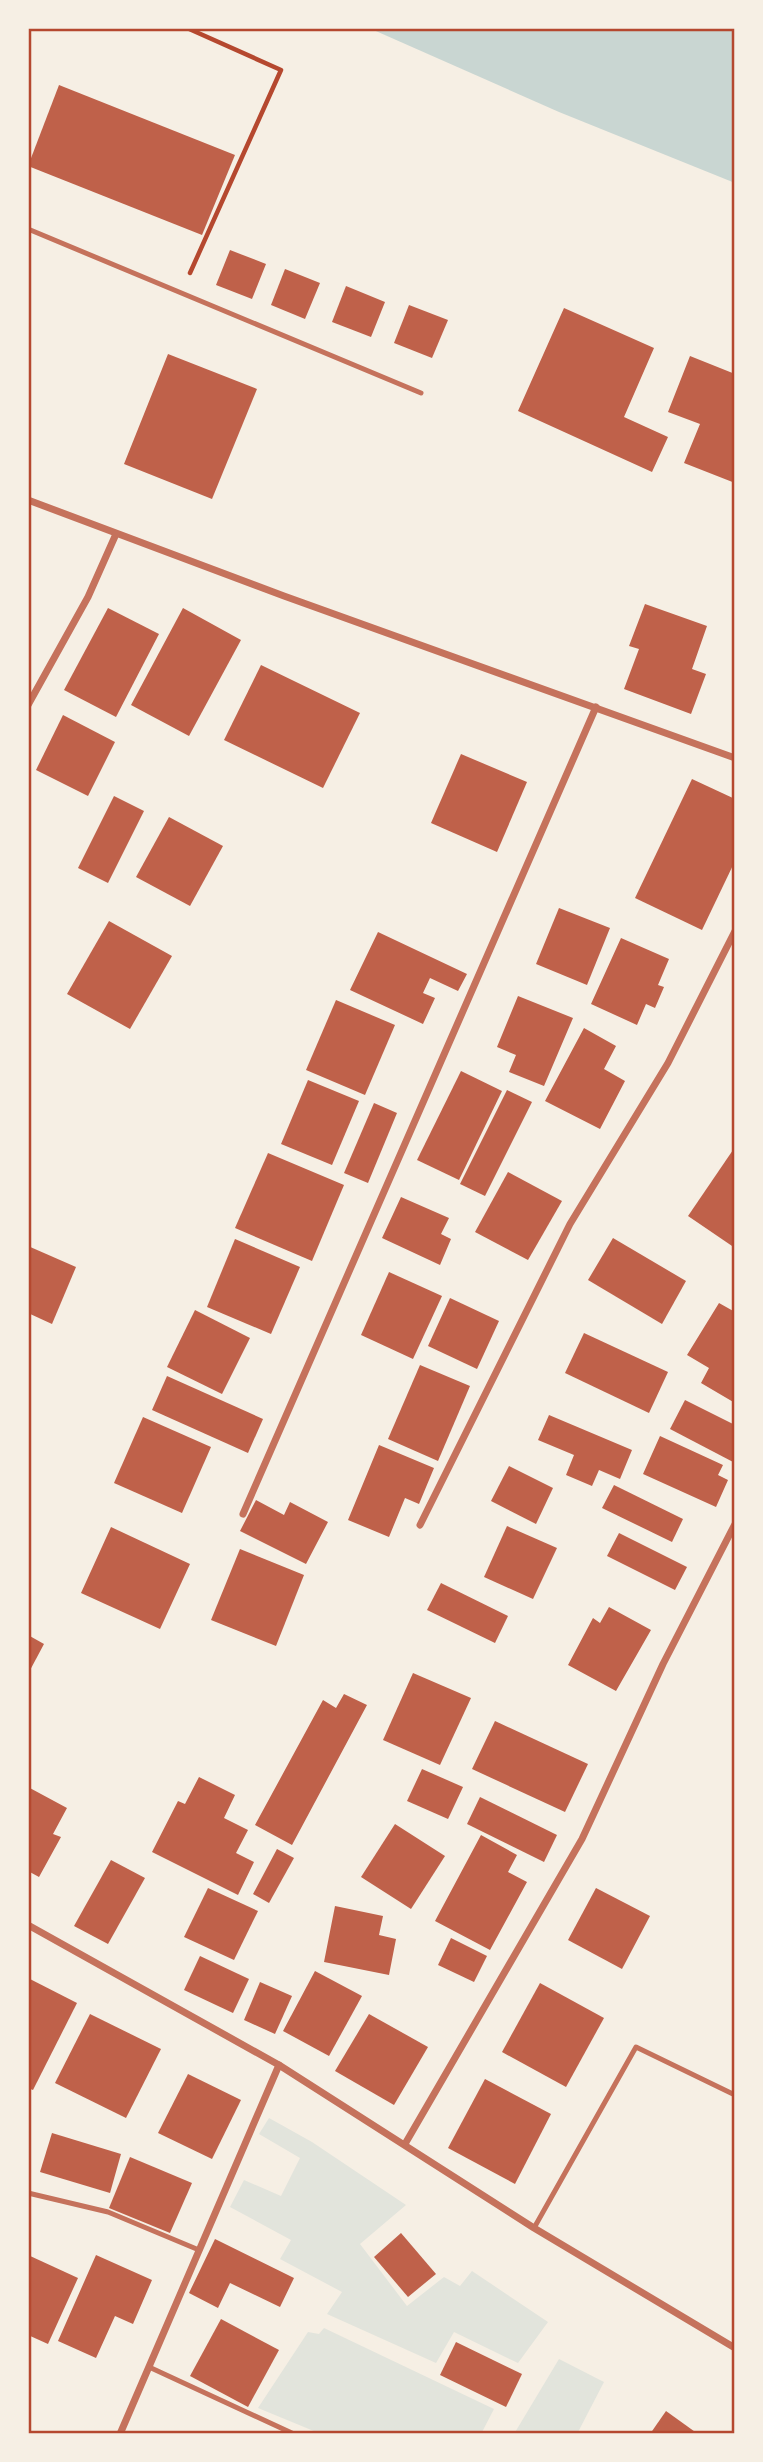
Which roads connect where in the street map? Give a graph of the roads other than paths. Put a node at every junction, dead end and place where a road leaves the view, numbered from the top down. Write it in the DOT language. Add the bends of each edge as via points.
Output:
graph roads {
  1 [pos="28,229"];
  2 [pos="421,393"];
  3 [pos="28,500"];
  4 [pos="116,534"];
  5 [pos="28,705"];
  6 [pos="596,707"];
  7 [pos="735,758"];
  8 [pos="735,931"];
  9 [pos="243,1514"];
  10 [pos="735,1524"];
  11 [pos="420,1525"];
  12 [pos="28,1925"];
  13 [pos="279,2065"];
  14 [pos="735,2095"];
  15 [pos="405,2144"];
  16 [pos="28,2193"];
  17 [pos="534,2228"];
  18 [pos="199,2250"];
  19 [pos="735,2348"];
  20 [pos="149,2367"];
  21 [pos="120,2434"];
  22 [pos="294,2434"];
  1 -- 2 [label="lane"];
  3 -- 4 [label="street"];
  4 -- 5 [label="street" via="88,597"];
  4 -- 6 [label="street"];
  6 -- 7 [label="street"];
  6 -- 9 [label="street"];
  8 -- 11 [label="street" via="668,1063 570,1224"];
  10 -- 15 [label="street" via="663,1664 582,1839"];
  12 -- 13 [label="street"];
  13 -- 15 [label="street"];
  13 -- 18 [label="street"];
  14 -- 17 [label="lane" via="636,2048"];
  15 -- 17 [label="street"];
  16 -- 18 [label="lane" via="108,2212"];
  17 -- 19 [label="street"];
  18 -- 20 [label="street"];
  20 -- 21 [label="street"];
  20 -- 22 [label="lane"];
}
